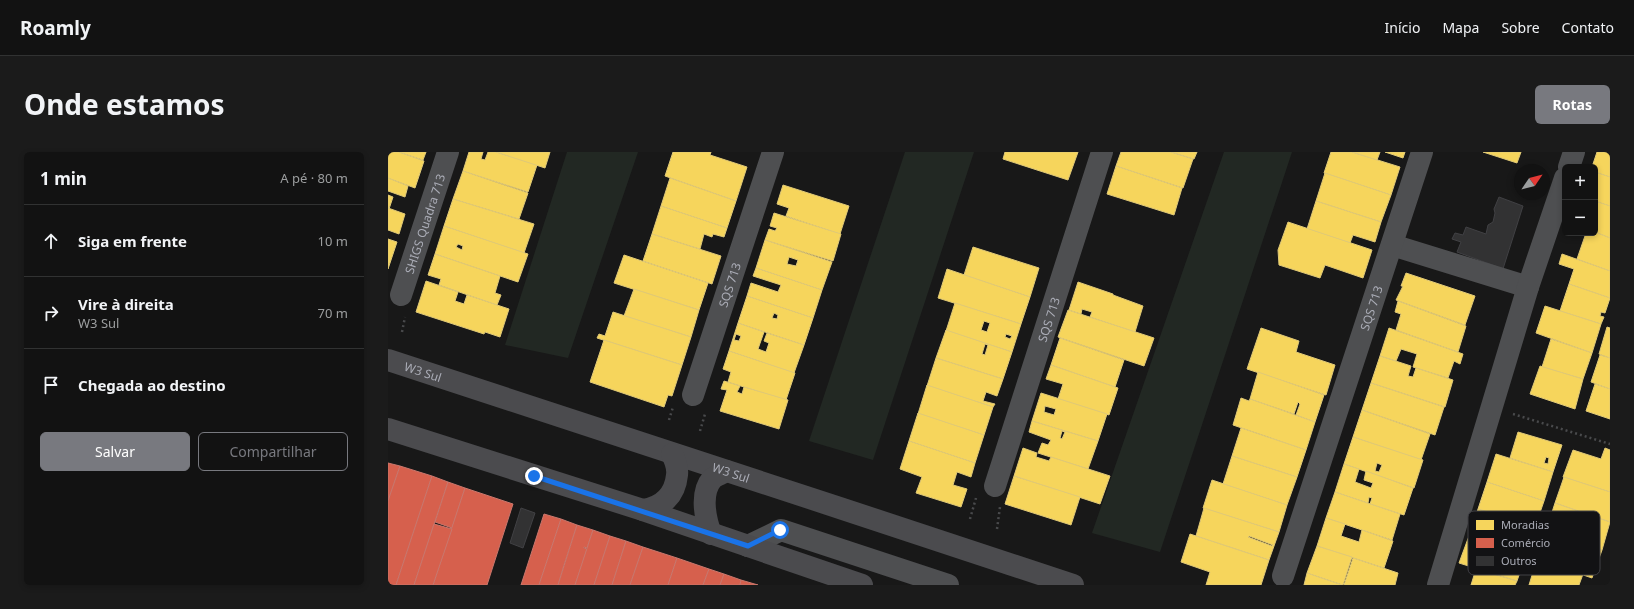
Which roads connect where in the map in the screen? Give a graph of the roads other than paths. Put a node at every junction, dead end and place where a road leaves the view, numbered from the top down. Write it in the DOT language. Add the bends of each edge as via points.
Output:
graph roads {
  1 [pos="448,152"];
  2 [pos="773,152"];
  3 [pos="1102,152"];
  4 [pos="1422,152"];
  5 [pos="1574,152"];
  6 [pos="1570,164"];
  7 [pos="1562,187"];
  8 [pos="1392,245"];
  9 [pos="1528,287"];
  10 [pos="401,296"];
  11 [pos="388,360"];
  12 [pos="694,395"];
  13 [pos="388,429"];
  14 [pos="672,454"];
  15 [pos="726,472"];
  16 [pos="995,486"];
  17 [pos="643,510"];
  18 [pos="711,534"];
  19 [pos="748,546"];
  20 [pos="1284,576"];
  21 [pos="862,585"];
  22 [pos="948,585"];
  23 [pos="1073,585"];
  24 [pos="1438,585"];
  1 -- 10 [label="street, SHIGS Quadra 713"];
  2 -- 12 [label="street, SQS 713"];
  3 -- 16 [label="street, SQS 713"];
  4 -- 8 [label="street, SQS 713"];
  5 -- 6 [label="street"];
  7 -- 9 [label="street"];
  8 -- 9 [label="street"];
  8 -- 20 [label="street, SQS 713"];
  9 -- 24 [label="street"];
  11 -- 14 [label="main road, W3 Sul"];
  13 -- 17 [label="main road"];
  14 -- 15 [label="main road, W3 Sul"];
  14 -- 17 [label="main road" via="678,474 670,494 655,508"];
  15 -- 18 [label="main road" via="713,479 707,490 706,521"];
  15 -- 23 [label="main road, W3 Sul" via="810,497"];
  17 -- 18 [label="main road"];
  18 -- 19 [label="main road"];
  19 -- 21 [label="main road"];
  19 -- 22 [label="street" via="780,530"];
}
